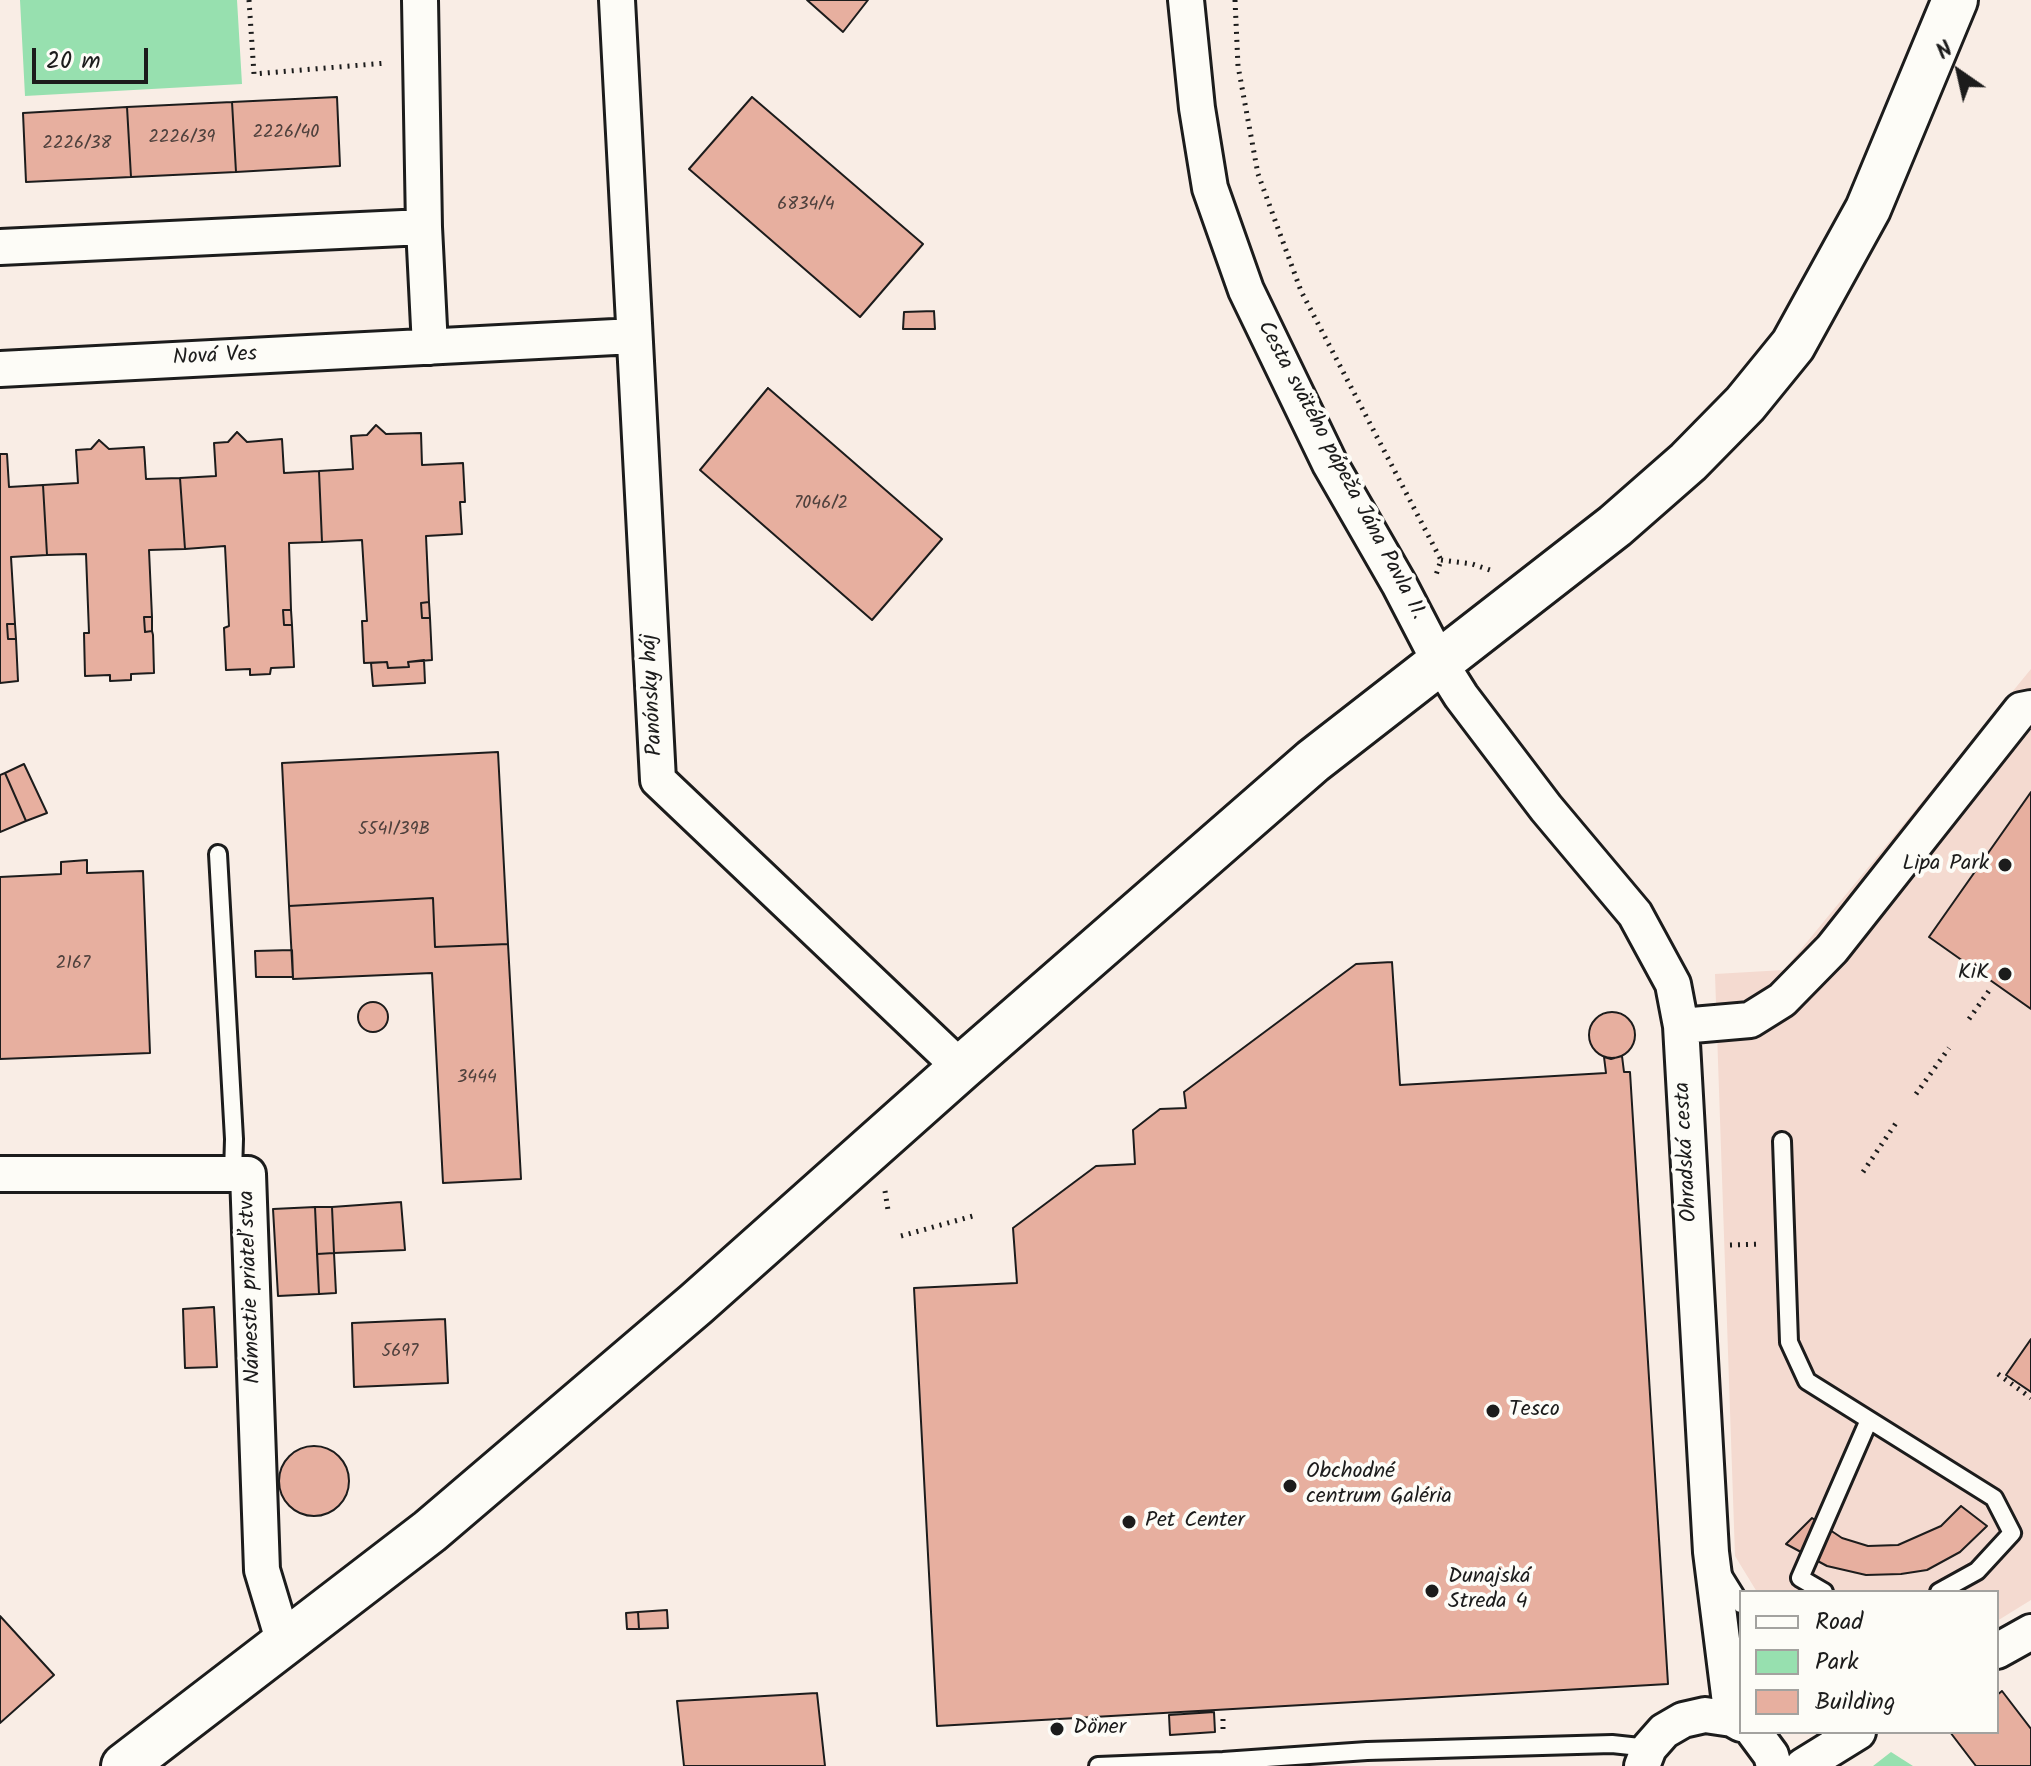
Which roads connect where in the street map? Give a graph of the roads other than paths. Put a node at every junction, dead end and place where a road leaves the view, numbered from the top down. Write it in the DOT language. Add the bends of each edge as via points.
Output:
graph roads {
  1 [pos="420,0"];
  2 [pos="617,0"];
  3 [pos="1186,0"];
  4 [pos="1955,0"];
  5 [pos="424,227"];
  6 [pos="0,247"];
  7 [pos="634,336"];
  8 [pos="430,347"];
  9 [pos="0,369"];
  10 [pos="1439,661"];
  11 [pos="2031,708"];
  12 [pos="218,854"];
  13 [pos="1681,1026"];
  14 [pos="961,1068"];
  15 [pos="1782,1141"];
  16 [pos="0,1174"];
  17 [pos="233,1174"];
  18 [pos="1869,1420"];
  19 [pos="1711,1552"];
  20 [pos="1821,1590"];
  21 [pos="1943,1590"];
  22 [pos="1739,1601"];
  23 [pos="2031,1632"];
  24 [pos="284,1643"];
  25 [pos="1999,1650"];
  26 [pos="1739,1708"];
  27 [pos="1739,1724"];
  28 [pos="1751,1734"];
  29 [pos="1855,1734"];
  30 [pos="1646,1757"];
  31 [pos="124,1766"];
  32 [pos="1098,1766"];
  33 [pos="1774,1766"];
  34 [pos="1803,1766"];
  1 -- 5 [label="street"];
  2 -- 7 [label="street, Panónsky háj"];
  3 -- 10 [label="street, Cesta svätého pápeža Jána Pavla II." via="1210,188 1246,290 1330,464"];
  4 -- 10 [label="street" via="1868,209 1793,345 1688,462"];
  5 -- 6 [label="street"];
  5 -- 8 [label="street"];
  7 -- 8 [label="street, Nová Ves"];
  7 -- 14 [label="street, Panónsky háj" via="658,780"];
  8 -- 9 [label="street, Nová Ves"];
  10 -- 13 [label="street, Ohradská cesta" via="1483,728 1635,914 1673,984"];
  10 -- 14 [label="street" via="1313,761"];
  11 -- 13 [label="street" via="2021,710 1832,949 1782,1000 1750,1020"];
  12 -- 17 [label="lane"];
  13 -- 19 [label="street, Ohradská cesta"];
  14 -- 24 [label="street" via="430,1531"];
  15 -- 18 [label="lane" via="1789,1342 1807,1381"];
  16 -- 17 [label="street, Námestie priateľstva"];
  17 -- 24 [label="street, Námestie priateľstva" via="248,1174 262,1570"];
  18 -- 20 [label="lane" via="1800,1578"];
  18 -- 21 [label="lane" via="1994,1498 2012,1533 1977,1571"];
  19 -- 22 [label="lane"];
  19 -- 26 [label="street, Ohradská cesta"];
  23 -- 25 [label="street"];
  24 -- 31 [label="street"];
  27 -- 30 [label="street" via="1705,1715 1683,1720 1664,1731"];
  28 -- 33 [label="street" via="1771,1755"];
  29 -- 34 [label="street"];
  30 -- 32 [label="lane" via="1612,1744"];
}
